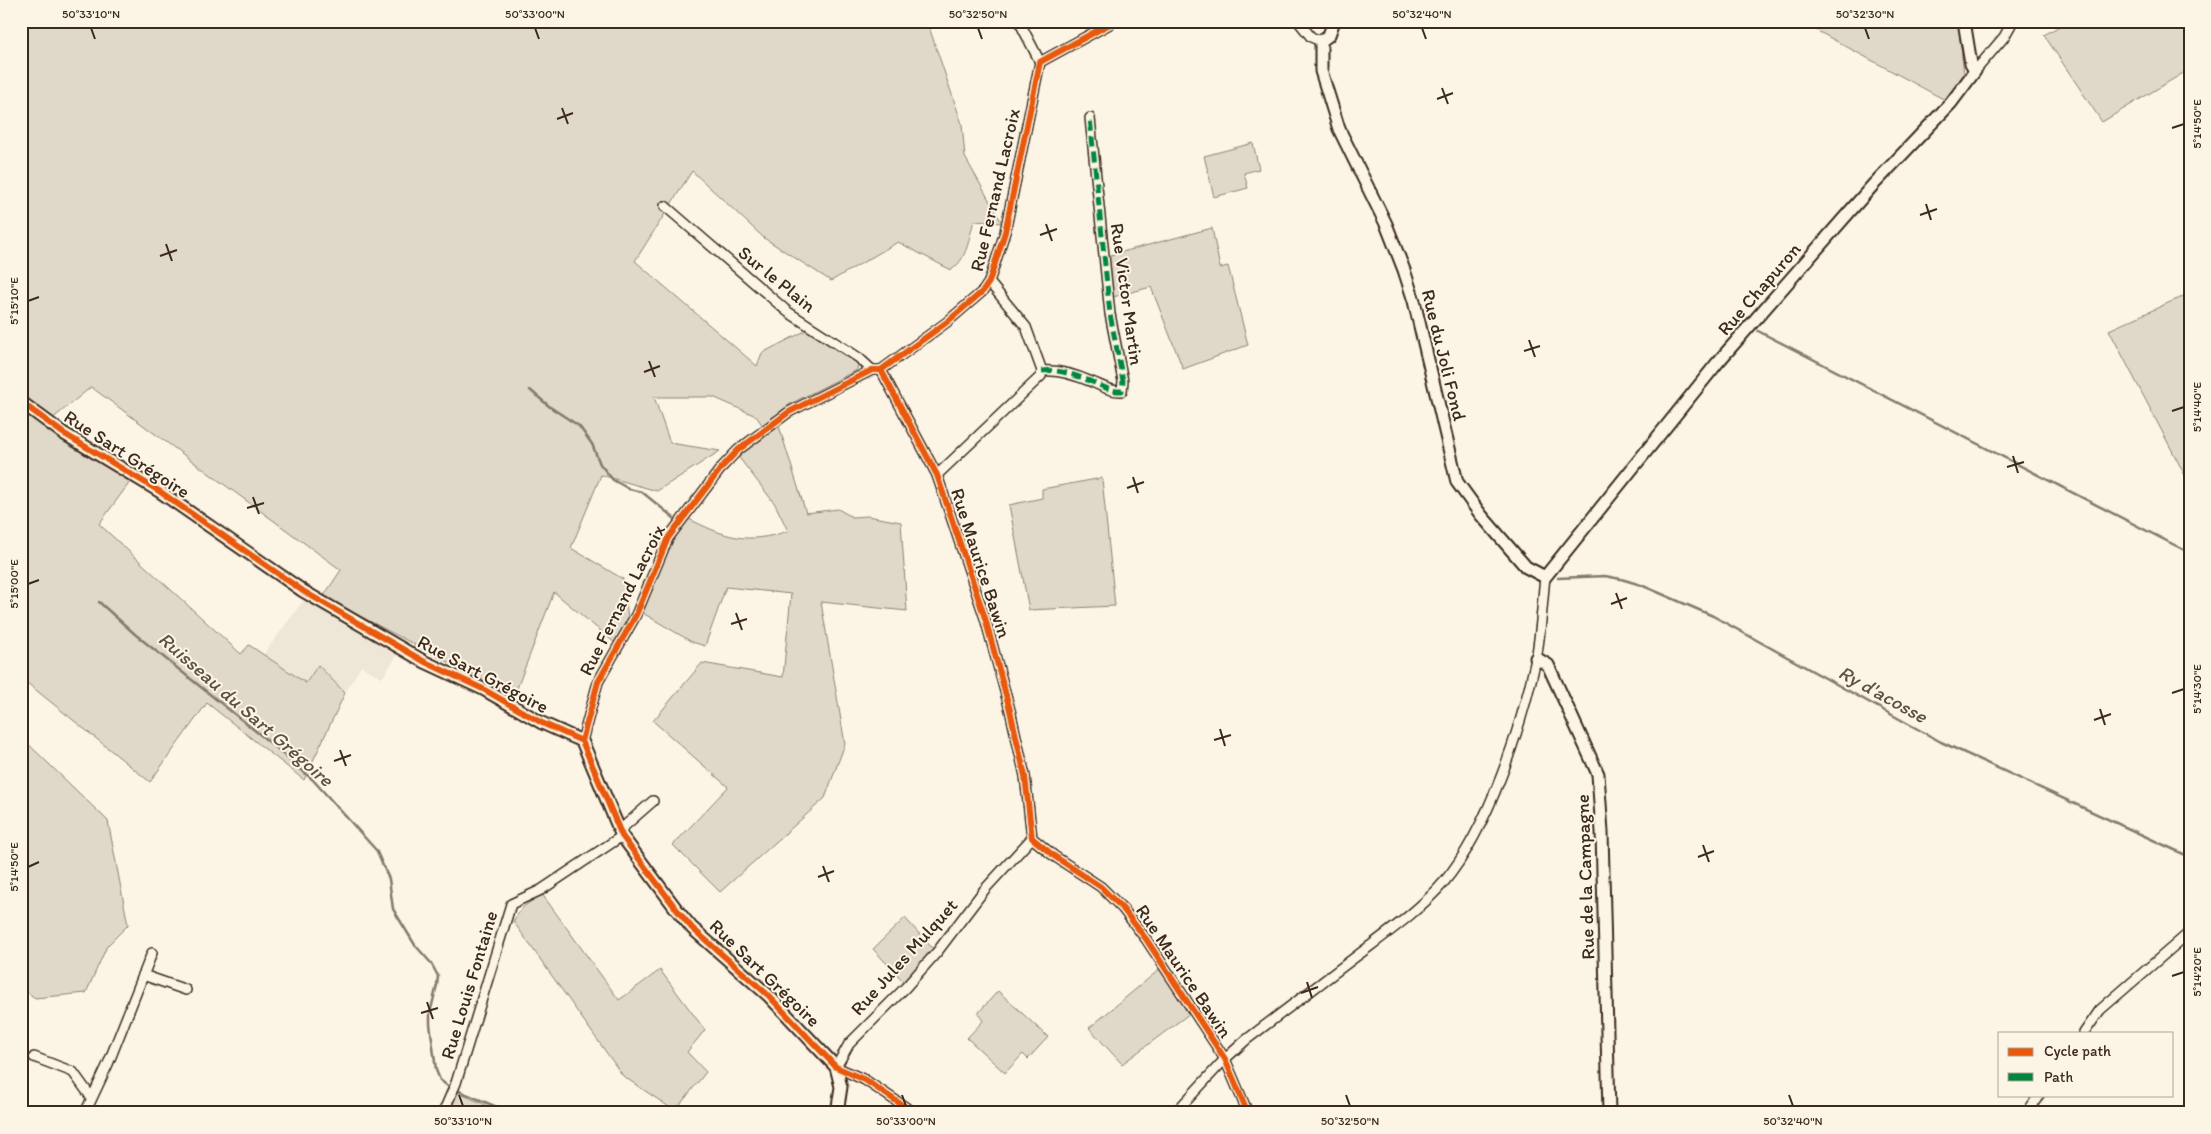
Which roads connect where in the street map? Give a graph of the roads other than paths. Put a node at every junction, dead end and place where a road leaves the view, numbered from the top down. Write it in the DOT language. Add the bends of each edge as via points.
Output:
graph roads {
  1 [pos="1019,21"];
  2 [pos="1115,21"];
  3 [pos="1298,21"];
  4 [pos="1334,21"];
  5 [pos="1964,21"];
  6 [pos="2013,21"];
  7 [pos="1321,41"];
  8 [pos="1040,62"];
  9 [pos="1974,71"];
  10 [pos="1090,118"];
  11 [pos="665,206"];
  12 [pos="989,282"];
  13 [pos="876,370"];
  14 [pos="1042,370"];
  15 [pos="21,402"];
  16 [pos="937,475"];
  17 [pos="1545,577"];
  18 [pos="1536,658"];
  19 [pos="582,741"];
  20 [pos="653,801"];
  21 [pos="621,833"];
  22 [pos="1032,838"];
  23 [pos="2190,932"];
  24 [pos="152,954"];
  25 [pos="143,975"];
  26 [pos="186,990"];
  27 [pos="2085,1032"];
  28 [pos="34,1057"];
  29 [pos="1224,1059"];
  30 [pos="836,1067"];
  31 [pos="2038,1096"];
  32 [pos="91,1097"];
  33 [pos="85,1113"];
  34 [pos="443,1113"];
  35 [pos="837,1113"];
  36 [pos="914,1113"];
  37 [pos="1174,1113"];
  38 [pos="1248,1113"];
  39 [pos="1609,1113"];
  40 [pos="2027,1113"];
  1 -- 8 [label="street"];
  2 -- 8 [label="street"];
  3 -- 7 [label="street" via="1311,37"];
  4 -- 7 [label="street" via="1329,35"];
  5 -- 9 [label="street"];
  6 -- 9 [label="street" via="2004,37"];
  7 -- 17 [label="street, Rue du Joli Fond" via="1321,72 1339,129 1386,224 1407,278 1458,482 1526,567"];
  8 -- 12 [label="street, Rue Fernand Lacroix" via="1005,232"];
  9 -- 17 [label="street, Rue Chapuron" via="1950,103 1873,185 1718,362"];
  10 -- 14 [label="street, Rue Victor Martin" via="1110,314 1123,381 1122,391 1114,392 1063,372"];
  11 -- 13 [label="street, Sur le Plain" via="788,312"];
  12 -- 13 [label="street, Rue Fernand Lacroix" via="947,322"];
  12 -- 14 [label="street" via="1026,327"];
  13 -- 16 [label="street, Rue Maurice Bawin"];
  13 -- 19 [label="street, Rue Fernand Lacroix" via="789,412 738,450 722,467 664,546 636,614 598,682"];
  14 -- 16 [label="street" via="1032,386"];
  15 -- 19 [label="street, Rue Sart Grégoire" via="62,433 159,491 303,591 426,662"];
  16 -- 22 [label="street, Rue Maurice Bawin" via="985,618 1010,710 1025,776"];
  17 -- 18 [label="street"];
  18 -- 29 [label="street" via="1514,736 1485,814 1444,882 1388,932"];
  18 -- 39 [label="street, Rue de la Campagne" via="1548,665 1598,774"];
  19 -- 21 [label="street, Rue Sart Grégoire"];
  20 -- 21 [label="street"];
  21 -- 30 [label="street, Rue Sart Grégoire" via="692,928 768,995"];
  21 -- 34 [label="street, Rue Louis Fontaine" via="541,890 511,904 456,1083"];
  22 -- 29 [label="street, Rue Maurice Bawin" via="1101,887 1123,909"];
  22 -- 30 [label="street, Rue Jules Mulquet" via="985,889 937,952 849,1044"];
  23 -- 27 [label="street" via="2100,1010"];
  24 -- 25 [label="street"];
  25 -- 26 [label="street"];
  25 -- 32 [label="street" via="108,1064"];
  28 -- 32 [label="street" via="73,1072"];
  29 -- 37 [label="street"];
  29 -- 38 [label="street, Rue Maurice Bawin"];
  30 -- 35 [label="street" via="841,1087"];
  30 -- 36 [label="street" via="865,1080"];
  31 -- 40 [label="street"];
  32 -- 33 [label="street"];
}
